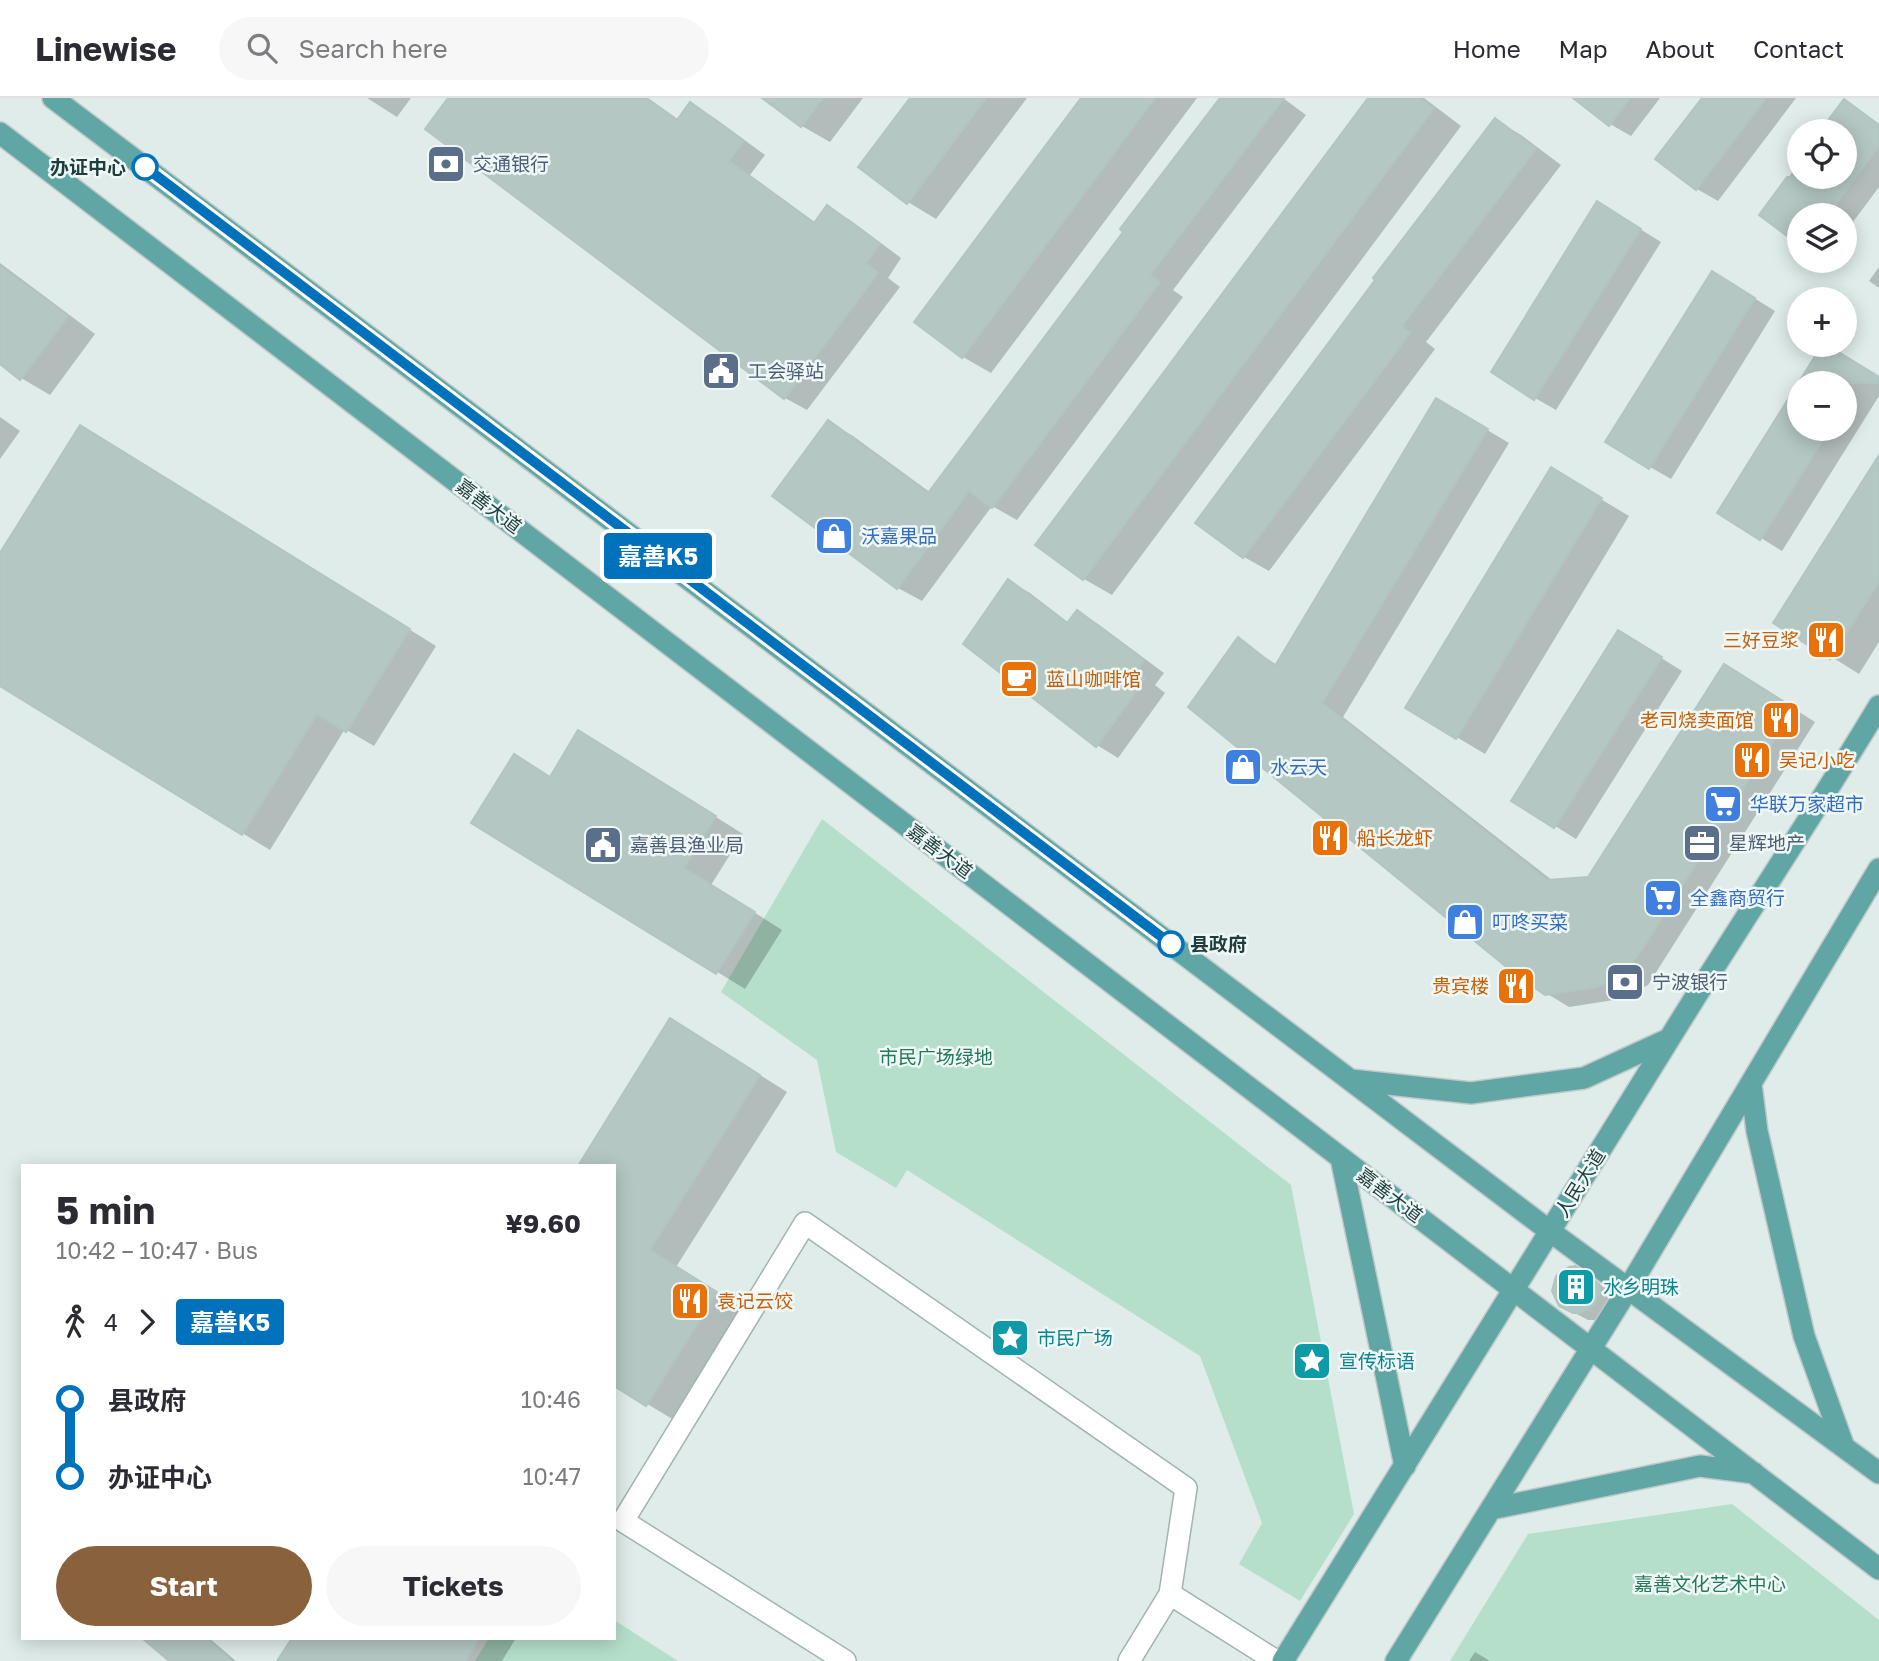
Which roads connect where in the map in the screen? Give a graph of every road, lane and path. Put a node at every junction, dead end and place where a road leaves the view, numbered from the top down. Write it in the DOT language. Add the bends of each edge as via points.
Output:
graph roads {
  1 [pos="53,98"];
  2 [pos="0,133"];
  3 [pos="1879,706"];
  4 [pos="1879,869"];
  5 [pos="1669,1038"];
  6 [pos="1349,1079"];
  7 [pos="1751,1084"];
  8 [pos="1342,1158"];
  9 [pos="1550,1232"];
  10 [pos="1628,1289"];
  11 [pos="1515,1291"];
  12 [pos="1591,1349"];
  13 [pos="1844,1447"];
  14 [pos="1405,1466"];
  15 [pos="1754,1473"];
  16 [pos="1879,1473"];
  17 [pos="1491,1508"];
  18 [pos="1879,1569"];
  19 [pos="1170,1594"];
  20 [pos="845,1661"];
  21 [pos="1129,1661"];
  22 [pos="1276,1661"];
  23 [pos="1283,1661"];
  24 [pos="1395,1661"];
  1 -- 6 [label="main road"];
  2 -- 8 [label="main road, 嘉善大道"];
  3 -- 5 [label="main road, 人民大道"];
  4 -- 7 [label="main road"];
  5 -- 6 [label="main road" via="1584,1078 1471,1093"];
  5 -- 9 [label="main road, 人民大道"];
  6 -- 9 [label="main road"];
  7 -- 10 [label="main road"];
  7 -- 13 [label="main road" via="1757,1131 1804,1336"];
  8 -- 11 [label="main road, 嘉善大道"];
  8 -- 14 [label="main road"];
  9 -- 10 [label="main road"];
  9 -- 11 [label="main road, 人民大道"];
  10 -- 12 [label="main road"];
  10 -- 13 [label="main road"];
  11 -- 12 [label="main road, 嘉善大道"];
  11 -- 14 [label="main road, 人民大道"];
  12 -- 15 [label="main road, 嘉善大道"];
  12 -- 17 [label="main road"];
  13 -- 16 [label="main road"];
  14 -- 23 [label="main road, 人民大道"];
  15 -- 17 [label="main road" via="1700,1466"];
  15 -- 18 [label="main road, 嘉善大道"];
  17 -- 24 [label="main road"];
  19 -- 20 [label="lane" via="1186,1488 805,1223 623,1521"];
  19 -- 21 [label="lane"];
  19 -- 22 [label="lane"];
}
